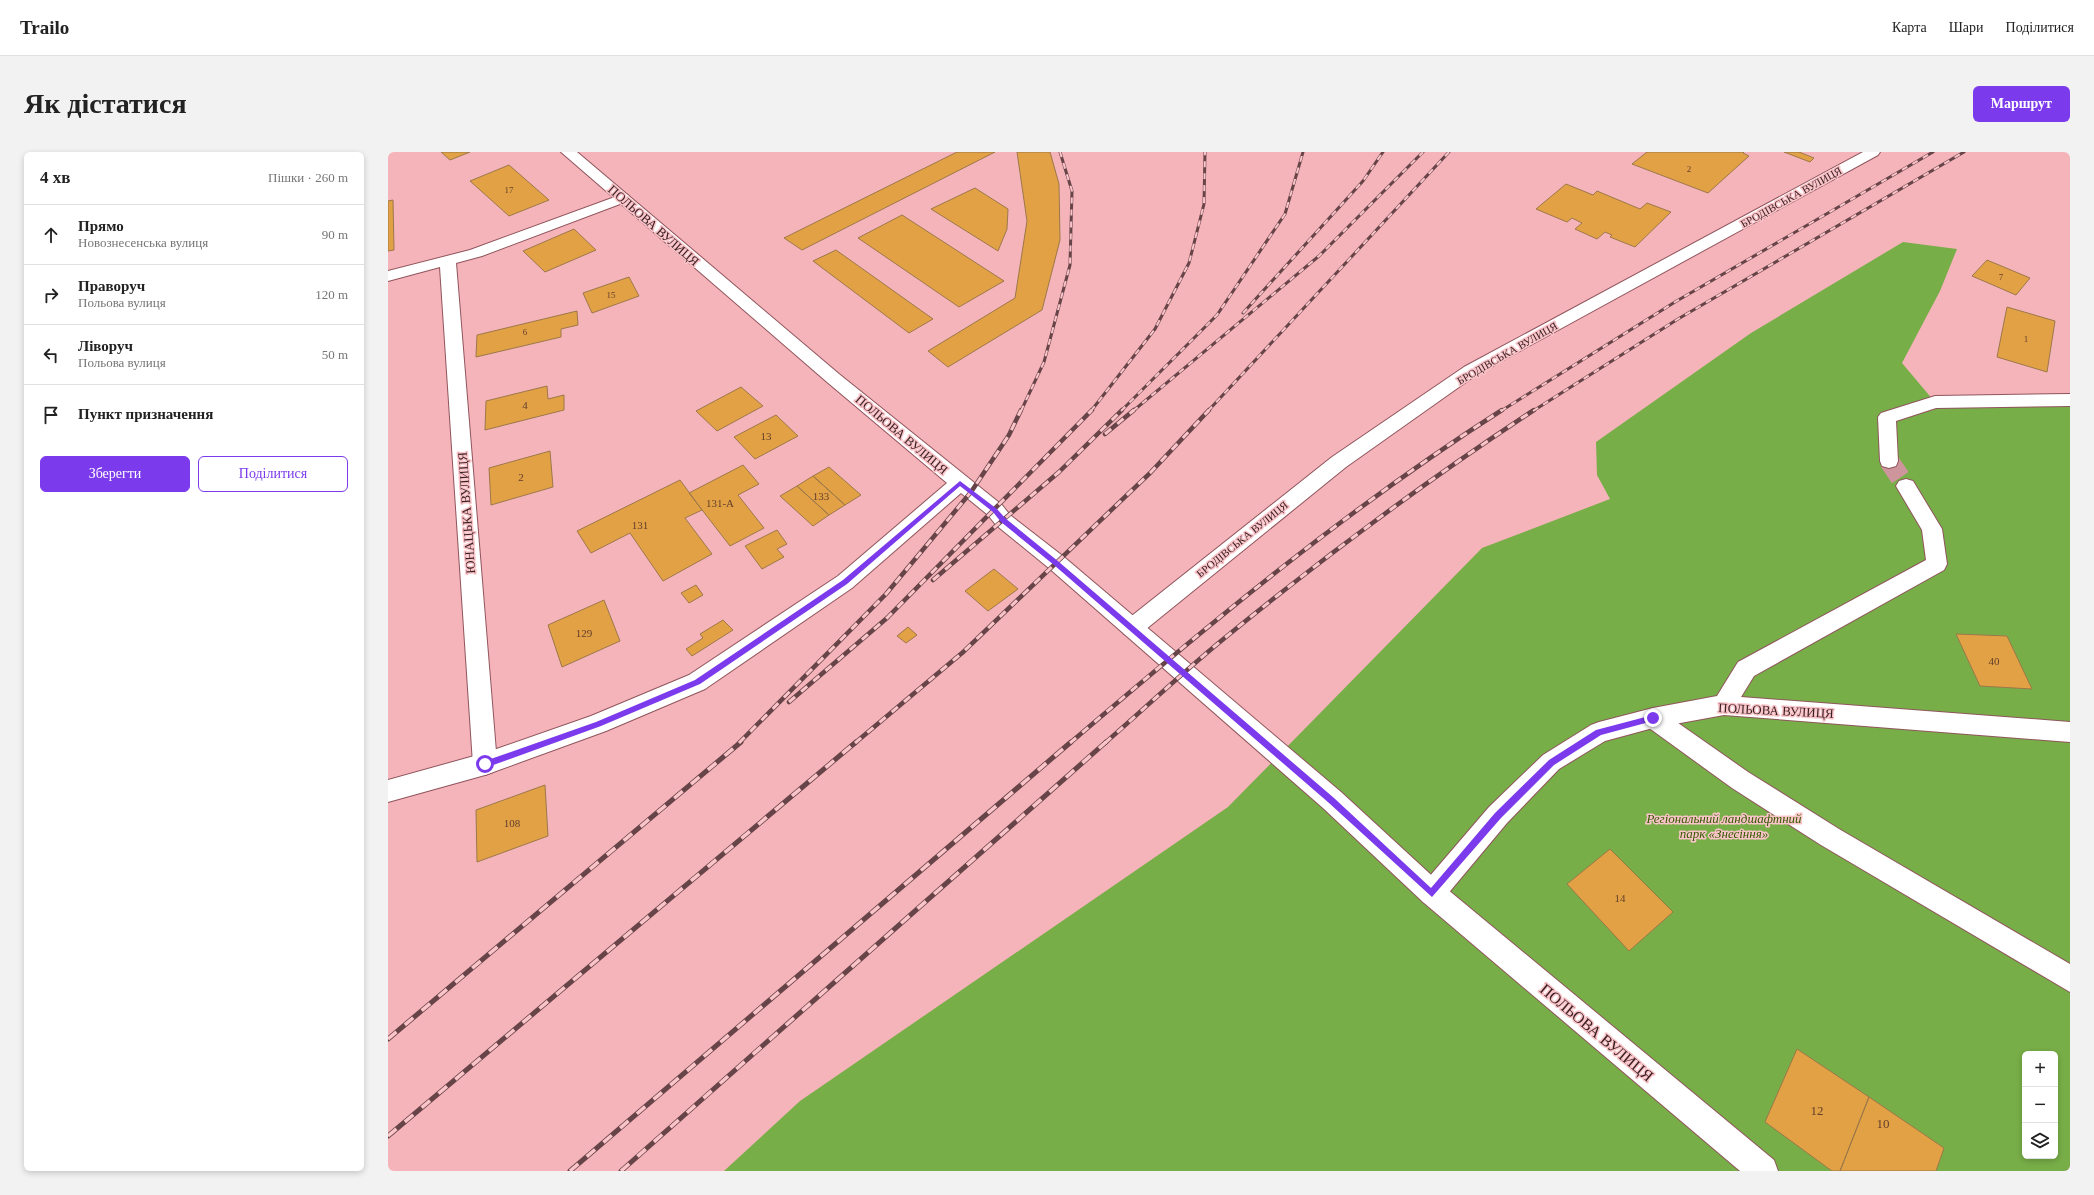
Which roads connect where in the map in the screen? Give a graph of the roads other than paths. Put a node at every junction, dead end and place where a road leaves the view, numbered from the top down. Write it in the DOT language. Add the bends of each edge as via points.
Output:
graph roads {
  1 [pos="568,152"];
  2 [pos="1873,152"];
  3 [pos="623,198"];
  4 [pos="448,262"];
  5 [pos="388,276"];
  6 [pos="2070,400"];
  7 [pos="1889,461"];
  8 [pos="960,483"];
  9 [pos="1906,486"];
  10 [pos="1132,628"];
  11 [pos="1724,705"];
  12 [pos="1653,718"];
  13 [pos="2070,732"];
  14 [pos="485,764"];
  15 [pos="388,791"];
  16 [pos="1432,893"];
  17 [pos="2070,979"];
  18 [pos="1763,1171"];
  1 -- 3 [label="street, ПОЛЬОВА ВУЛИЦЯ"];
  2 -- 10 [label="street, БРОДІВСЬКА ВУЛИЦЯ" via="1470,371 1339,462"];
  3 -- 4 [label="street"];
  3 -- 8 [label="street, ПОЛЬОВА ВУЛИЦЯ" via="734,295"];
  4 -- 5 [label="street"];
  4 -- 14 [label="street, ЮНАЦЬКА ВУЛИЦЯ"];
  6 -- 7 [label="street" via="1934,402 1887,417"];
  8 -- 10 [label="street, ПОЛЬОВА ВУЛИЦЯ"];
  8 -- 14 [label="street" via="845,582 697,682 598,724"];
  9 -- 11 [label="street" via="1932,529 1937,564 1746,669"];
  10 -- 16 [label="street, ПОЛЬОВА ВУЛИЦЯ" via="1332,800"];
  11 -- 12 [label="street, ПОЛЬОВА ВУЛИЦЯ"];
  11 -- 13 [label="street, ПОЛЬОВА ВУЛИЦЯ"];
  12 -- 16 [label="street, ПОЛЬОВА ВУЛИЦЯ" via="1599,732 1551,762 1498,815"];
  12 -- 17 [label="street" via="1740,780 1830,837"];
  14 -- 15 [label="street"];
  16 -- 18 [label="street, ПОЛЬОВА ВУЛИЦЯ"];
}
